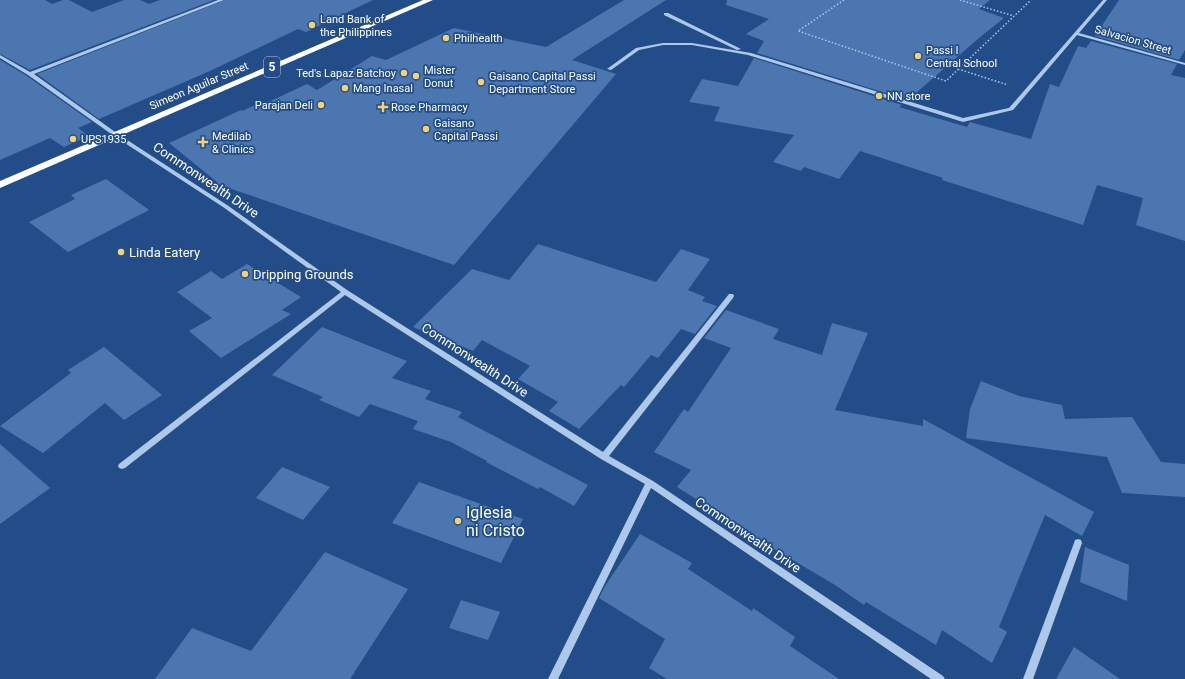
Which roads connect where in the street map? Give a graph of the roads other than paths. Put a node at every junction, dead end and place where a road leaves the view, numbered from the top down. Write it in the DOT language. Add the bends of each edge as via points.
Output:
graph roads {
  1 [pos="222,0"];
  2 [pos="429,0"];
  3 [pos="1105,0"];
  4 [pos="666,14"];
  5 [pos="1076,33"];
  6 [pos="748,54"];
  7 [pos="0,56"];
  8 [pos="1185,64"];
  9 [pos="609,69"];
  10 [pos="30,74"];
  11 [pos="116,135"];
  12 [pos="0,185"];
  13 [pos="345,292"];
  14 [pos="731,296"];
  15 [pos="604,457"];
  16 [pos="122,466"];
  17 [pos="650,483"];
  18 [pos="1078,544"];
  19 [pos="553,679"];
  20 [pos="940,679"];
  21 [pos="1028,679"];
  1 -- 10 [label="street"];
  2 -- 11 [label="highway, Simeon Aguilar Street / 5"];
  3 -- 5 [label="street"];
  4 -- 6 [label="street"];
  5 -- 6 [label="street" via="1011,109 963,120"];
  5 -- 8 [label="street, Salvacion Street"];
  6 -- 9 [label="street" via="692,44 663,44 638,49"];
  7 -- 10 [label="street, Commonwealth Drive"];
  10 -- 11 [label="street, Commonwealth Drive"];
  11 -- 12 [label="highway, Simeon Aguilar Street / 5"];
  11 -- 13 [label="street, Commonwealth Drive" via="225,206"];
  13 -- 15 [label="street, Commonwealth Drive"];
  13 -- 16 [label="street"];
  14 -- 15 [label="street"];
  15 -- 17 [label="street, Commonwealth Drive"];
  17 -- 19 [label="street"];
  17 -- 20 [label="street, Commonwealth Drive"];
  18 -- 21 [label="street"];
}
